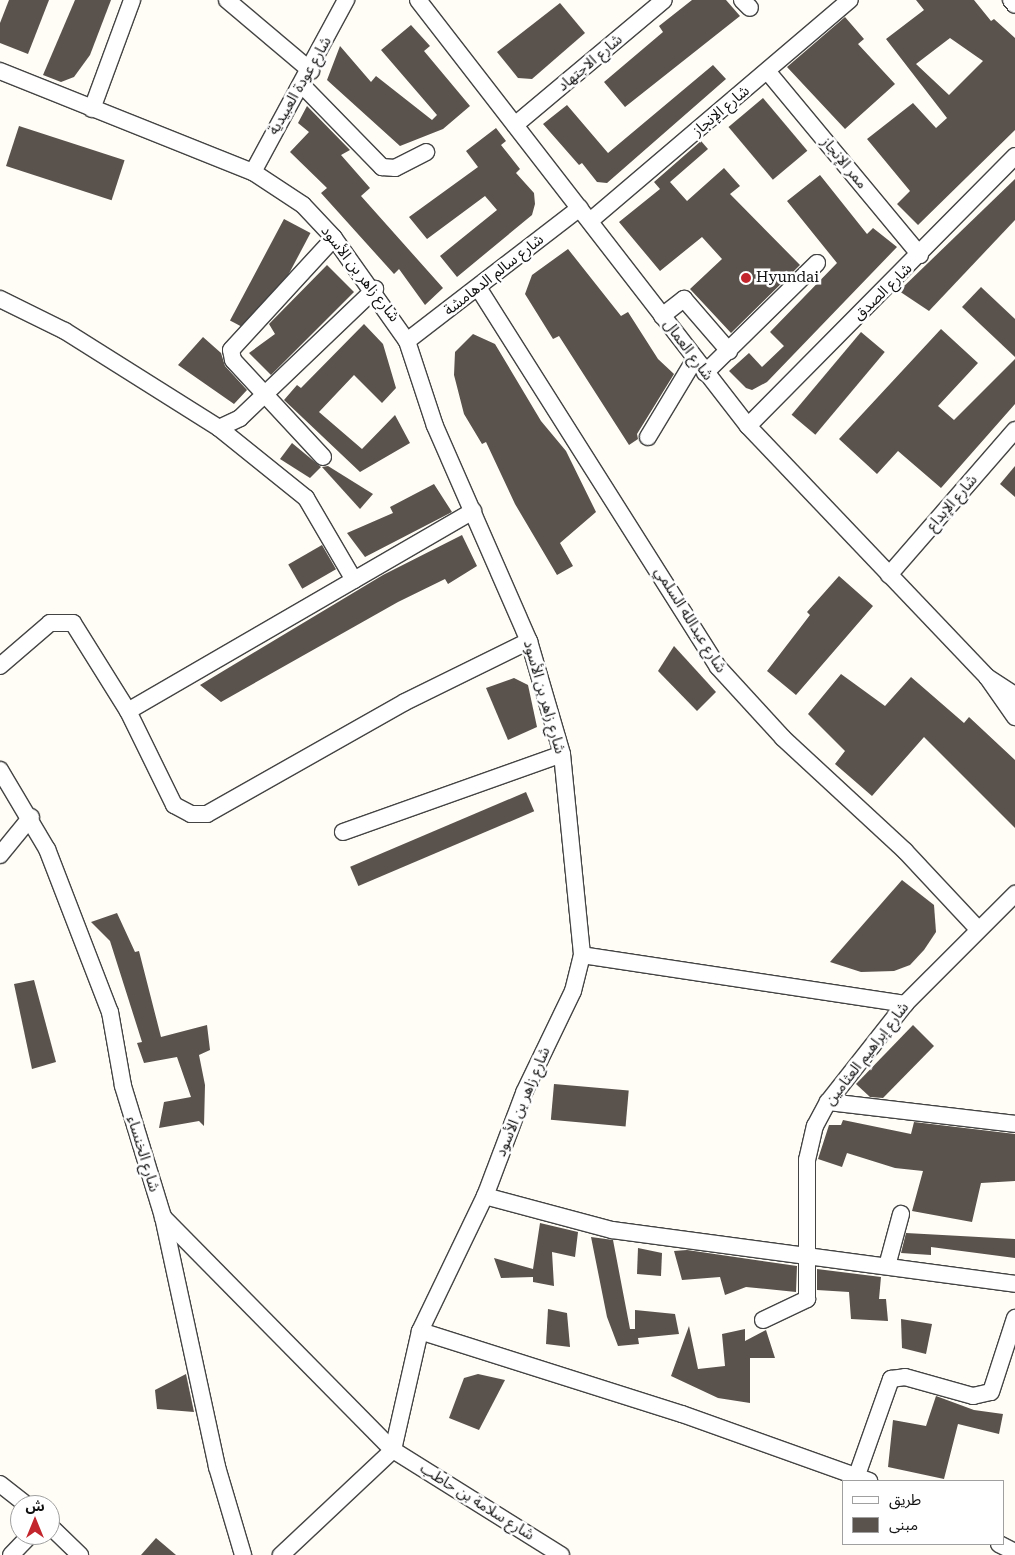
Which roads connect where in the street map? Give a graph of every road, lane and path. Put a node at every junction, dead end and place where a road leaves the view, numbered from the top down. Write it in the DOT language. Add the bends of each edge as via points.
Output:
graph roads {
  1 [pos="132,0"];
  2 [pos="227,0"];
  3 [pos="346,0"];
  4 [pos="664,0"];
  5 [pos="850,0"];
  6 [pos="1011,0"];
  7 [pos="425,2"];
  8 [pos="1015,5"];
  9 [pos="0,70"];
  10 [pos="311,71"];
  11 [pos="768,72"];
  12 [pos="302,85"];
  13 [pos="92,109"];
  14 [pos="515,125"];
  15 [pos="426,152"];
  16 [pos="1015,156"];
  17 [pos="253,172"];
  18 [pos="580,208"];
  19 [pos="590,221"];
  20 [pos="334,238"];
  21 [pos="920,255"];
  22 [pos="818,263"];
  23 [pos="375,289"];
  24 [pos="479,289"];
  25 [pos="0,299"];
  26 [pos="662,316"];
  27 [pos="407,341"];
  28 [pos="729,351"];
  29 [pos="695,359"];
  30 [pos="705,372"];
  31 [pos="264,396"];
  32 [pos="748,426"];
  33 [pos="219,428"];
  34 [pos="1015,430"];
  35 [pos="648,437"];
  36 [pos="323,457"];
  37 [pos="473,510"];
  38 [pos="889,575"];
  39 [pos="354,580"];
  40 [pos="529,640"];
  41 [pos="0,666"];
  42 [pos="987,677"];
  43 [pos="1015,695"];
  44 [pos="128,711"];
  45 [pos="1015,717"];
  46 [pos="562,754"];
  47 [pos="0,770"];
  48 [pos="31,817"];
  49 [pos="343,832"];
  50 [pos="0,855"];
  51 [pos="1015,894"];
  52 [pos="977,928"];
  53 [pos="582,955"];
  54 [pos="905,1004"];
  55 [pos="828,1102"];
  56 [pos="1015,1124"];
  57 [pos="485,1196"];
  58 [pos="901,1214"];
  59 [pos="163,1217"];
  60 [pos="806,1254"];
  61 [pos="887,1266"];
  62 [pos="1015,1284"];
  63 [pos="1015,1318"];
  64 [pos="762,1320"];
  65 [pos="420,1331"];
  66 [pos="393,1450"];
  67 [pos="863,1478"];
  68 [pos="0,1484"];
  69 [pos="14,1495"];
  70 [pos="60,1536"];
  71 [pos="20,1545"];
  72 [pos="1001,1545"];
  73 [pos="1015,1552"];
  74 [pos="11,1555"];
  75 [pos="80,1555"];
  76 [pos="243,1555"];
  77 [pos="281,1555"];
  78 [pos="561,1555"];
  1 -- 13 [label="street"];
  2 -- 10 [label="street"];
  3 -- 10 [label="street, شارع عودة العبيدية"];
  4 -- 14 [label="street, شارع الاجتهاد"];
  5 -- 11 [label="street, شارع الإنجاز"];
  6 -- 8 [label="street"];
  7 -- 14 [label="street, شارع العمال"];
  9 -- 13 [label="street, شارع زاهر بن الأسود"];
  10 -- 12 [label="street, شارع عودة العبيدية"];
  11 -- 19 [label="street, شارع الإنجاز"];
  11 -- 21 [label="street, ممر الإنجاز"];
  12 -- 15 [label="street" via="382,167 395,168"];
  12 -- 17 [label="street, شارع عودة العبيدية"];
  13 -- 17 [label="street, شارع زاهر بن الأسود"];
  14 -- 18 [label="street, شارع العمال"];
  16 -- 21 [label="street, شارع الصدق"];
  17 -- 20 [label="street, شارع زاهر بن الأسود" via="303,205"];
  18 -- 19 [label="street, شارع العمال"];
  18 -- 24 [label="street, شارع سالم الدهامشة"];
  19 -- 26 [label="street, شارع العمال"];
  20 -- 23 [label="street, شارع زاهر بن الأسود"];
  20 -- 31 [label="street" via="233,345 233,360"];
  21 -- 32 [label="street, شارع الصدق"];
  22 -- 28 [label="street"];
  23 -- 27 [label="street, شارع زاهر بن الأسود"];
  23 -- 31 [label="street"];
  24 -- 27 [label="street, شارع سالم الدهامشة"];
  24 -- 52 [label="street, شارع عبدالله السلمي" via="718,668 783,738 905,851"];
  25 -- 33 [label="street" via="73,336"];
  26 -- 28 [label="street" via="684,299"];
  26 -- 29 [label="street, شارع العمال"];
  27 -- 37 [label="street, شارع زاهر بن الأسود" via="425,401"];
  28 -- 30 [label="street"];
  29 -- 30 [label="street, شارع العمال"];
  29 -- 35 [label="street"];
  30 -- 32 [label="street, شارع العمال"];
  31 -- 33 [label="street" via="240,418"];
  31 -- 36 [label="street"];
  32 -- 38 [label="street, شارع العمال"];
  33 -- 39 [label="street" via="306,498"];
  34 -- 38 [label="street, شارع الإبداع"];
  37 -- 39 [label="street"];
  37 -- 40 [label="street, شارع زاهر بن الأسود"];
  38 -- 42 [label="street, شارع العمال"];
  39 -- 44 [label="street"];
  40 -- 44 [label="street" via="405,702 207,814 191,814 174,804"];
  40 -- 46 [label="street, شارع زاهر بن الأسود"];
  41 -- 44 [label="street" via="39,631 64,620 83,633"];
  42 -- 43 [label="street, شارع العمال"];
  42 -- 45 [label="street, شارع العمال"];
  46 -- 49 [label="street"];
  46 -- 53 [label="street, شارع زاهر بن الأسود"];
  47 -- 48 [label="street, شارع الخنساء"];
  48 -- 50 [label="street"];
  48 -- 59 [label="street, شارع الخنساء" via="110,1012 130,1112"];
  51 -- 52 [label="street, شارع إبراهيم العثامين"];
  52 -- 54 [label="street, شارع إبراهيم العثامين"];
  53 -- 54 [label="street"];
  53 -- 57 [label="street, شارع زاهر بن الأسود" via="573,991 524,1093"];
  54 -- 55 [label="street, شارع إبراهيم العثامين"];
  55 -- 56 [label="street"];
  55 -- 60 [label="street, شارع إبراهيم العثامين" via="815,1126 807,1160"];
  57 -- 60 [label="street" via="612,1230"];
  57 -- 65 [label="street, شارع زاهر بن الأسود"];
  58 -- 61 [label="street"];
  59 -- 66 [label="street, شارع سلامة بن حاطب"];
  59 -- 76 [label="street, شارع الخنساء" via="208,1429"];
  60 -- 61 [label="street"];
  60 -- 64 [label="street, شارع إبراهيم العثامين" via="806,1301"];
  61 -- 62 [label="street"];
  63 -- 67 [label="street" via="991,1392 974,1396 905,1377 891,1379"];
  65 -- 66 [label="street, شارع زاهر بن الأسود"];
  65 -- 67 [label="street"];
  66 -- 77 [label="street"];
  66 -- 78 [label="street, شارع سلامة بن حاطب"];
  68 -- 69 [label="street"];
  70 -- 75 [label="street"];
  71 -- 74 [label="street"];
  72 -- 73 [label="street"];
}
